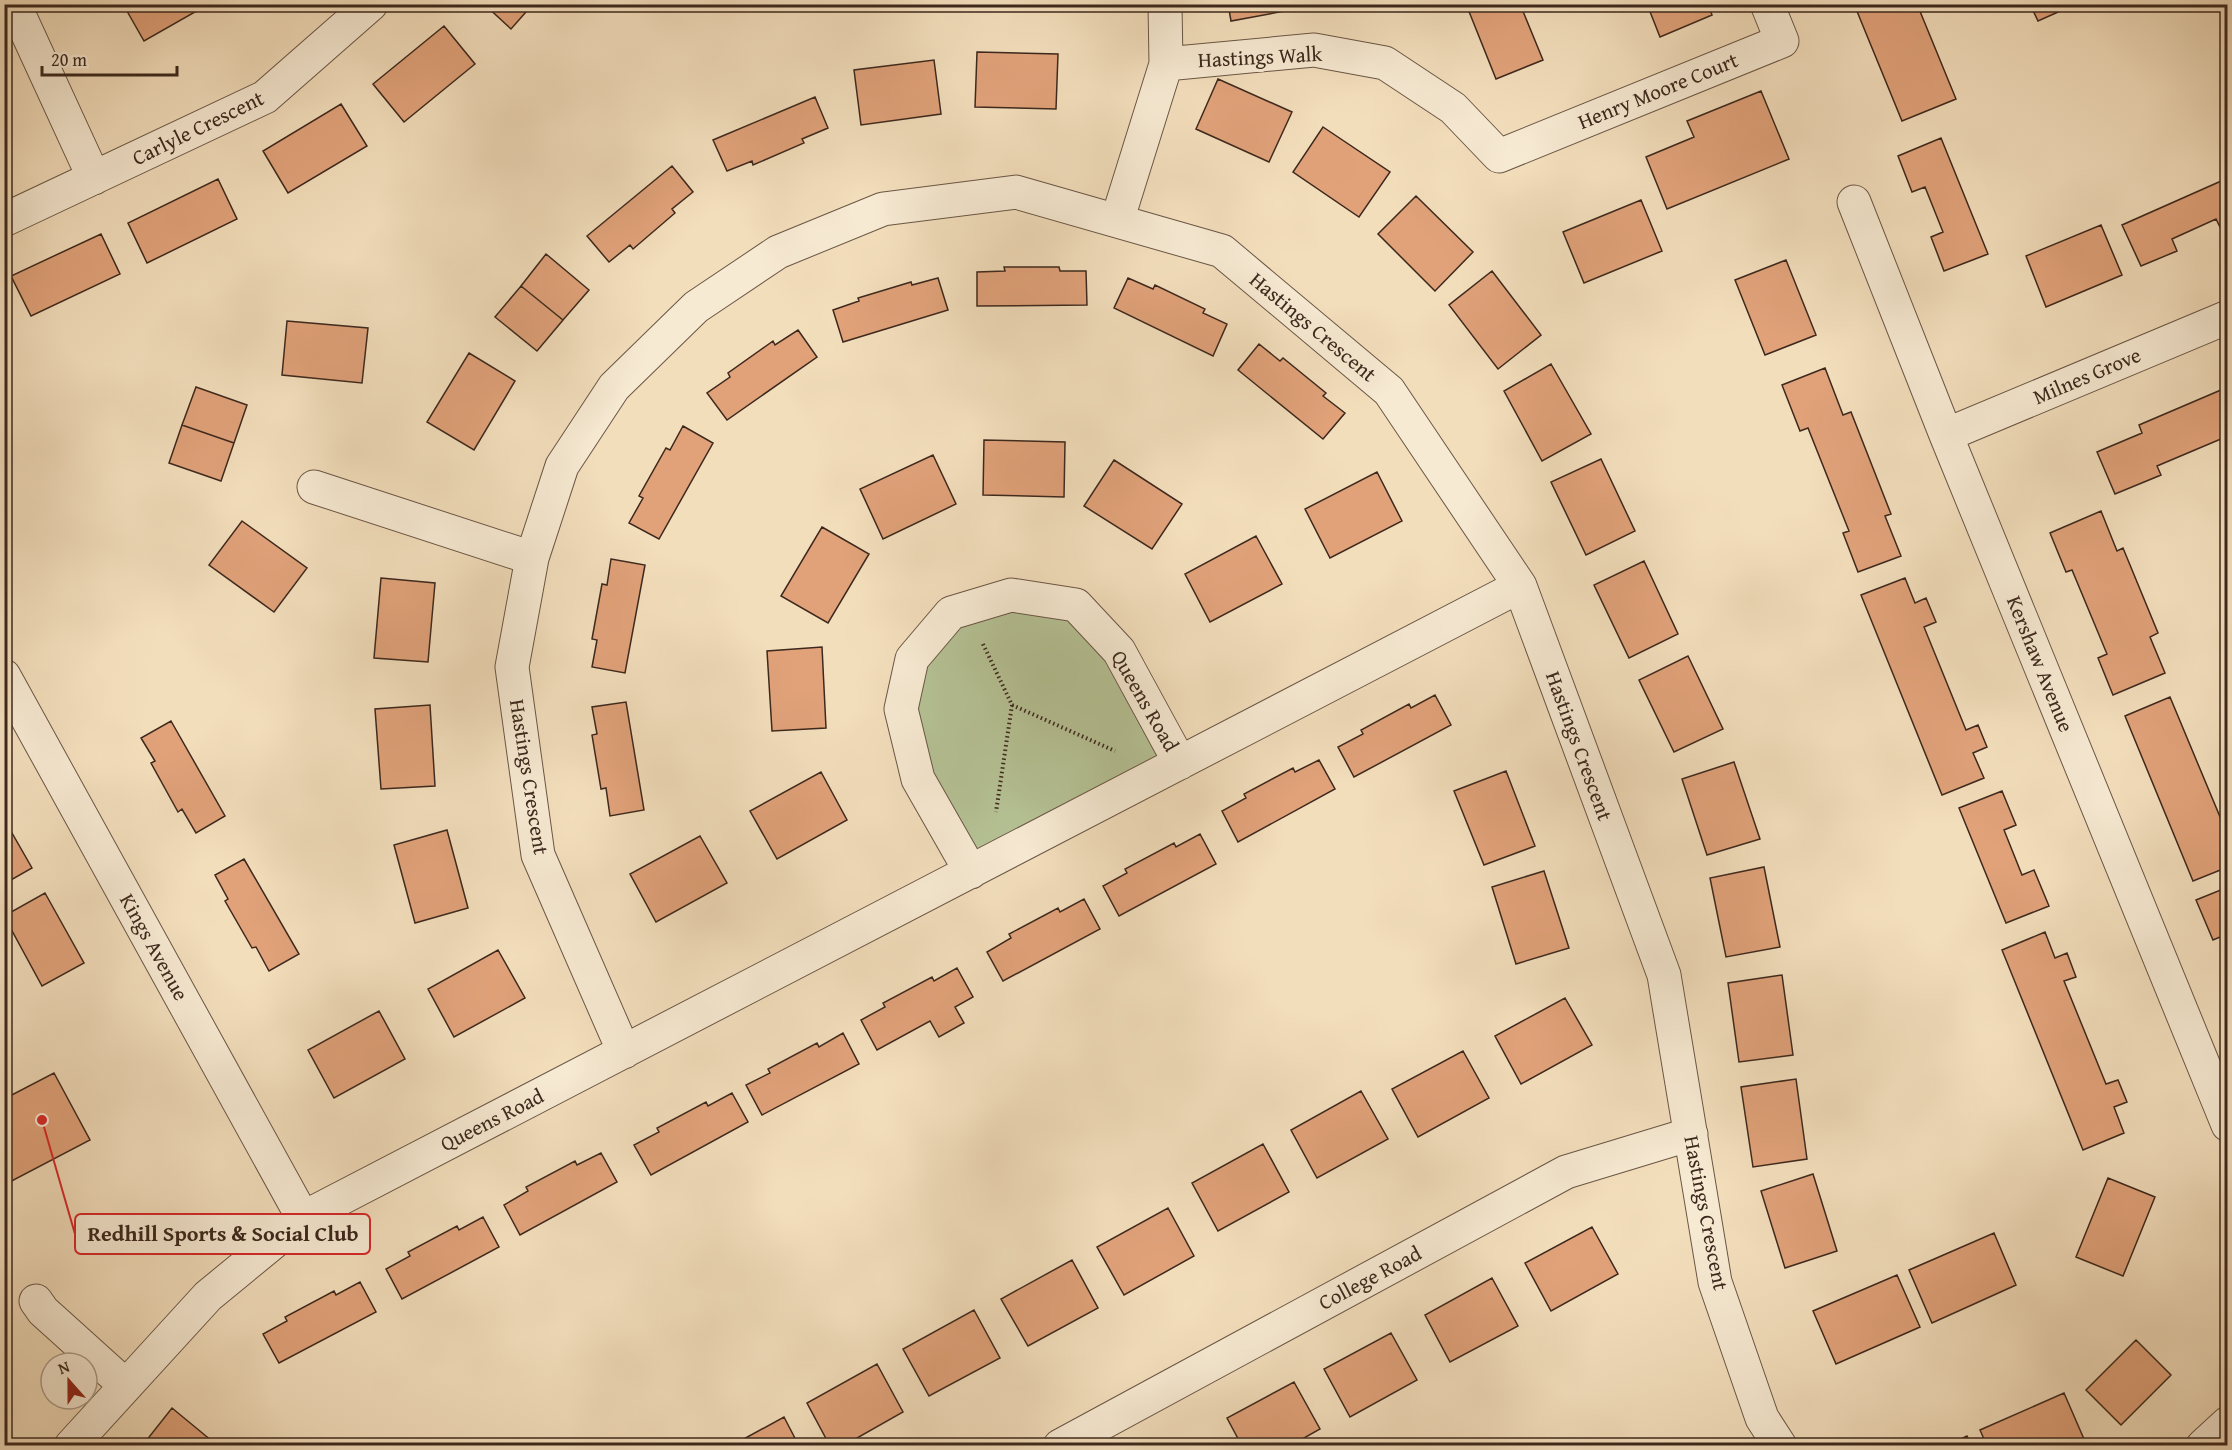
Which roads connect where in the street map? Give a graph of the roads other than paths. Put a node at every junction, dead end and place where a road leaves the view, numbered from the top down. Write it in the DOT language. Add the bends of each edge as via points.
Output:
graph roads {
  1 [pos="14,4"];
  2 [pos="371,4"];
  3 [pos="1165,4"];
  4 [pos="1767,4"];
  5 [pos="1166,64"];
  6 [pos="1499,156"];
  7 [pos="94,178"];
  8 [pos="1854,202"];
  9 [pos="4,220"];
  10 [pos="1117,221"];
  11 [pos="2228,317"];
  12 [pos="1946,435"];
  13 [pos="314,486"];
  14 [pos="532,558"];
  15 [pos="1520,586"];
  16 [pos="4,676"];
  17 [pos="1171,767"];
  18 [pos="980,867"];
  19 [pos="624,1052"];
  20 [pos="2225,1112"];
  21 [pos="1691,1134"];
  22 [pos="303,1218"];
  23 [pos="36,1301"];
  24 [pos="126,1385"];
  25 [pos="2228,1423"];
  26 [pos="71,1446"];
  27 [pos="1060,1446"];
  28 [pos="1780,1446"];
  29 [pos="2203,1446"];
  1 -- 7 [label="street"];
  2 -- 7 [label="street, Carlyle Crescent" via="265,98"];
  3 -- 5 [label="street"];
  4 -- 6 [label="street, Henry Moore Court" via="1782,41"];
  5 -- 6 [label="street, Hastings Walk" via="1314,50 1385,63 1453,108"];
  5 -- 10 [label="street"];
  7 -- 9 [label="street, Carlyle Crescent"];
  8 -- 12 [label="street, Kershaw Avenue"];
  10 -- 14 [label="street, Hastings Crescent" via="1016,192 883,209 778,252 696,307 614,387 562,466"];
  10 -- 15 [label="street, Hastings Crescent" via="1222,251 1389,391"];
  11 -- 12 [label="street, Milnes Grove"];
  12 -- 20 [label="street, Kershaw Avenue"];
  13 -- 14 [label="street"];
  14 -- 19 [label="street, Hastings Crescent" via="512,667 538,855"];
  15 -- 17 [label="street, Queens Road"];
  15 -- 21 [label="street, Hastings Crescent" via="1664,975"];
  16 -- 22 [label="street, Kings Avenue"];
  17 -- 18 [label="street, Queens Road"];
  17 -- 18 [label="street, Queens Road" via="1119,651 1076,605 1011,595 951,613 912,658 901,709 918,779"];
  18 -- 19 [label="street, Queens Road"];
  19 -- 22 [label="street, Queens Road"];
  21 -- 27 [label="street, College Road" via="1566,1172"];
  21 -- 28 [label="street, Hastings Crescent" via="1715,1282 1762,1418"];
  22 -- 24 [label="street, Queens Road" via="208,1296"];
  23 -- 24 [label="street"];
  24 -- 26 [label="street, Queens Road"];
  25 -- 29 [label="street"];
}
